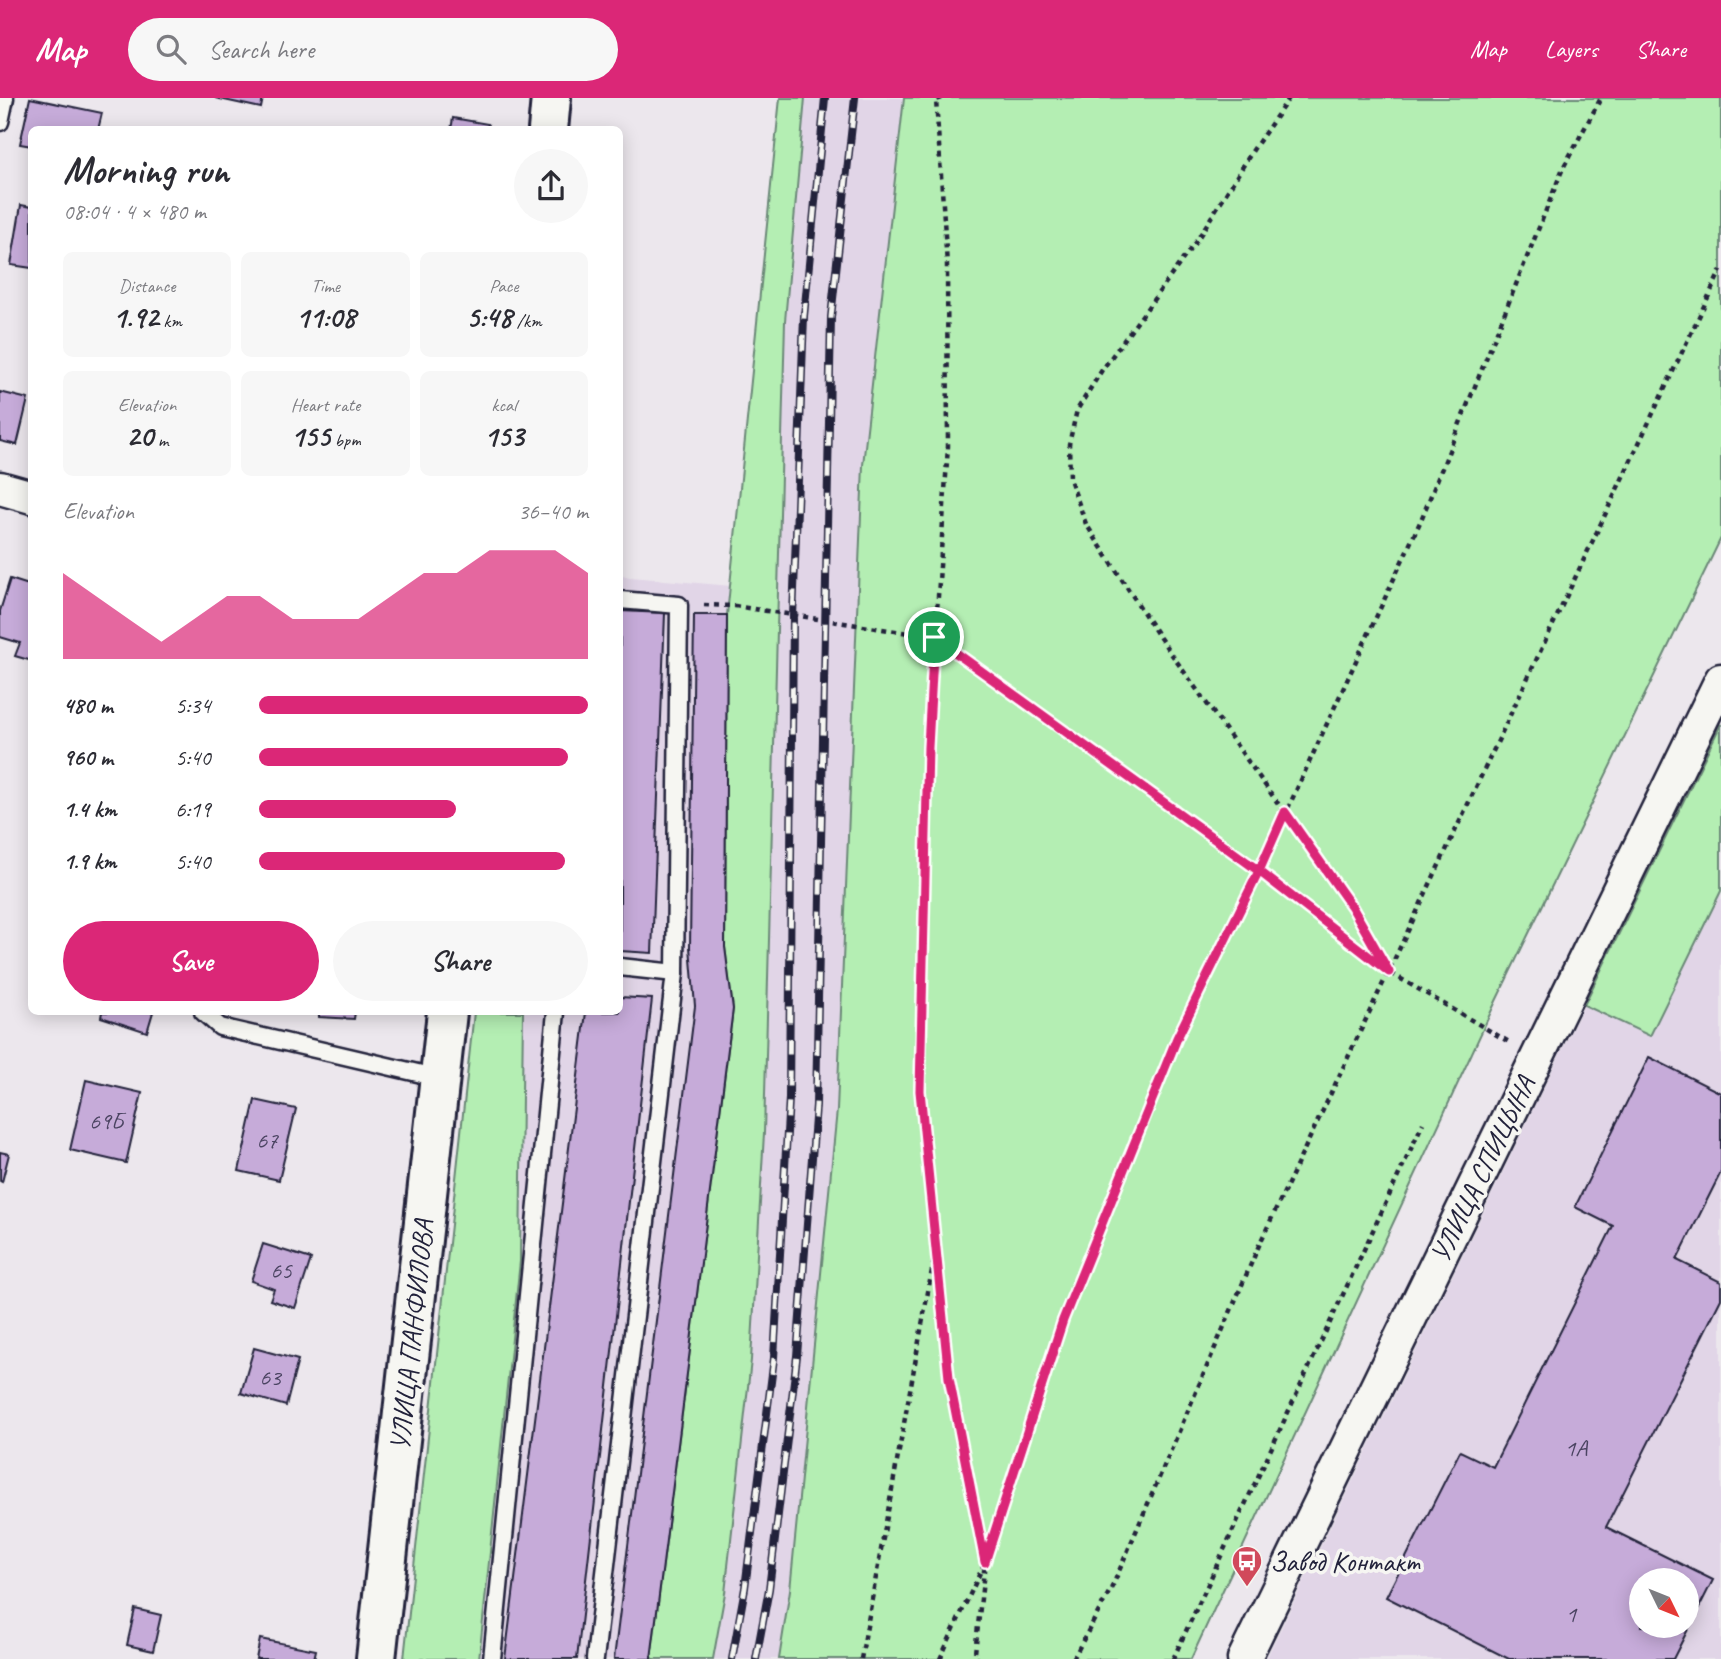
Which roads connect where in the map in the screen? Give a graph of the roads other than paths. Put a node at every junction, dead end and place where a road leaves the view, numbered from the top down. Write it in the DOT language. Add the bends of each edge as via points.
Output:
graph roads {
  1 [pos="5,98"];
  2 [pos="551,98"];
  3 [pos="0,122"];
  4 [pos="548,126"];
  5 [pos="0,488"];
  6 [pos="28,496"];
  7 [pos="623,600"];
  8 [pos="1721,680"];
  9 [pos="623,967"];
  10 [pos="675,973"];
  11 [pos="206,1015"];
  12 [pos="447,1015"];
  13 [pos="556,1015"];
  14 [pos="439,1078"];
  15 [pos="376,1659"];
  16 [pos="492,1659"];
  17 [pos="596,1659"];
  18 [pos="1244,1659"];
  1 -- 3 [label="lane"];
  2 -- 4 [label="main road"];
  5 -- 6 [label="street"];
  7 -- 10 [label="lane" via="679,605"];
  8 -- 18 [label="street, УЛИЦА СПИЦЫНА"];
  9 -- 10 [label="lane"];
  10 -- 17 [label="lane"];
  11 -- 14 [label="lane" via="220,1027"];
  12 -- 14 [label="main road, УЛИЦА ПАНФИЛОВА"];
  13 -- 16 [label="lane"];
  14 -- 15 [label="main road, УЛИЦА ПАНФИЛОВА"];
}
